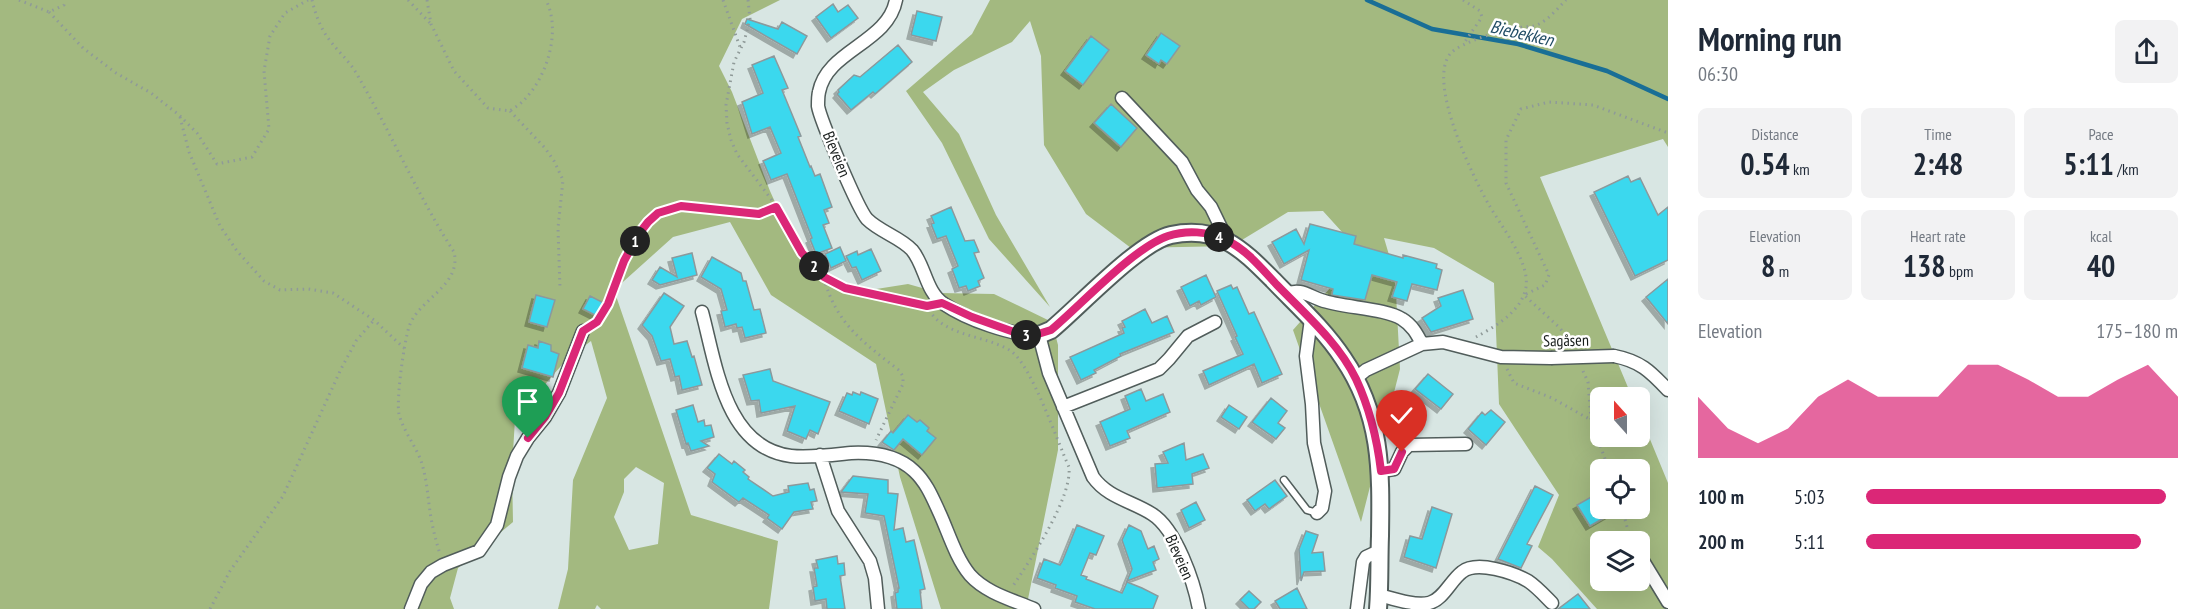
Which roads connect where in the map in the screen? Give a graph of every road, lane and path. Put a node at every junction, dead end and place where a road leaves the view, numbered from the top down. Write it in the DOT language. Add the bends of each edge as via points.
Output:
graph roads {
  1 [pos="19,0"];
  2 [pos="65,0"];
  3 [pos="310,0"];
  4 [pos="408,0"];
  5 [pos="427,0"];
  6 [pos="546,0"];
  7 [pos="723,0"];
  8 [pos="748,0"];
  9 [pos="896,0"];
  10 [pos="1463,0"];
  11 [pos="1566,0"];
  12 [pos="49,12"];
  13 [pos="431,24"];
  14 [pos="1463,43"];
  15 [pos="741,49"];
  16 [pos="1122,98"];
  17 [pos="510,111"];
  18 [pos="179,116"];
  19 [pos="1668,133"];
  20 [pos="776,207"];
  21 [pos="1227,240"];
  22 [pos="824,277"];
  23 [pos="560,288"];
  24 [pos="1286,294"];
  25 [pos="1524,295"];
  26 [pos="942,303"];
  27 [pos="927,306"];
  28 [pos="702,312"];
  29 [pos="1311,319"];
  30 [pos="374,320"];
  31 [pos="1215,322"];
  32 [pos="583,331"];
  33 [pos="1038,334"];
  34 [pos="1422,344"];
  35 [pos="1459,346"];
  36 [pos="1572,346"];
  37 [pos="405,349"];
  38 [pos="1501,357"];
  39 [pos="1580,364"];
  40 [pos="1356,378"];
  41 [pos="1668,390"];
  42 [pos="1063,407"];
  43 [pos="1590,407"];
  44 [pos="1590,419"];
  45 [pos="1466,444"];
  46 [pos="869,452"];
  47 [pos="820,455"];
  48 [pos="1381,471"];
  49 [pos="1284,480"];
  50 [pos="1317,513"];
  51 [pos="1379,551"];
  52 [pos="443,565"];
  53 [pos="1650,572"];
  54 [pos="1013,586"];
  55 [pos="1379,602"];
  56 [pos="1668,602"];
  57 [pos="1552,603"];
  58 [pos="1400,605"];
  59 [pos="210,609"];
  60 [pos="411,609"];
  61 [pos="878,609"];
  62 [pos="1034,609"];
  63 [pos="1199,609"];
  64 [pos="1357,609"];
  1 -- 12 [label="path"];
  2 -- 12 [label="path" via="64,5"];
  3 -- 18 [label="path" via="285,13 270,36 264,72 268,129 252,157 217,164 197,133"];
  3 -- 37 [label="path" via="328,38 358,76 402,163 454,252 452,276 409,326"];
  4 -- 13 [label="path"];
  5 -- 13 [label="path"];
  6 -- 17 [label="path" via="554,39 540,77 525,100"];
  7 -- 15 [label="path"];
  8 -- 15 [label="path" via="750,19"];
  9 -- 26 [label="street, Bieveien" via="884,25 825,77 818,107 864,216 910,248"];
  10 -- 14 [label="path" via="1480,11 1482,17"];
  11 -- 14 [label="path" via="1542,23"];
  12 -- 18 [label="path" via="83,48"];
  13 -- 17 [label="path" via="453,71 476,97 488,108"];
  14 -- 25 [label="path" via="1445,62 1448,106 1455,133 1487,202 1518,253 1526,274"];
  15 -- 20 [label="path" via="730,81 727,123 737,154"];
  16 -- 21 [label="street" via="1182,162"];
  17 -- 23 [label="path" via="545,148 563,180 558,228"];
  18 -- 30 [label="path" via="189,152 220,226 264,281 280,290 333,293"];
  19 -- 25 [label="path" via="1593,105 1549,102 1521,109 1506,140 1506,183 1549,275 1545,285"];
  20 -- 22 [label="path" via="802,253"];
  20 -- 32 [label="path" via="759,214 681,206 658,213 638,235 597,322"];
  21 -- 24 [label="street"];
  21 -- 33 [label="street" via="1204,232 1189,232 1155,241 1051,330"];
  22 -- 27 [label="path" via="854,291"];
  22 -- 46 [label="path" via="829,298 844,323 903,377"];
  24 -- 29 [label="street"];
  24 -- 34 [label="street" via="1301,290 1337,306 1401,318 1415,330"];
  25 -- 35 [label="path" via="1496,326"];
  25 -- 36 [label="path" via="1560,328"];
  26 -- 27 [label="path"];
  26 -- 33 [label="street" via="1014,332"];
  27 -- 54 [label="path" via="949,328 1010,351 1019,359 1034,384 1069,467 1062,501"];
  28 -- 47 [label="street" via="724,397 737,422 758,443 774,452"];
  29 -- 40 [label="street"];
  29 -- 50 [label="street" via="1306,356 1314,443 1324,492 1322,508"];
  30 -- 37 [label="path"];
  30 -- 59 [label="path" via="356,341 341,369 283,496 230,571"];
  31 -- 42 [label="street" via="1188,336 1158,369"];
  32 -- 52 [label="street" via="559,393 517,456 497,525 478,551"];
  33 -- 42 [label="street, Bieveien"];
  34 -- 35 [label="street" via="1443,342"];
  34 -- 40 [label="street"];
  35 -- 38 [label="street, Sagåsen"];
  37 -- 52 [label="path" via="398,389 399,414 422,462"];
  38 -- 41 [label="street, Sagåsen, bridge" via="1614,356 1645,367"];
  38 -- 44 [label="path" via="1514,382"];
  39 -- 43 [label="path" via="1588,382"];
  40 -- 48 [label="street" via="1373,421"];
  42 -- 63 [label="street, Bieveien" via="1100,487 1152,514 1173,538"];
  45 -- 48 [label="street" via="1409,445 1394,469"];
  46 -- 47 [label="street"];
  46 -- 62 [label="street" via="889,457 916,472 928,487 970,574 985,587"];
  47 -- 61 [label="street" via="838,511 870,561"];
  48 -- 51 [label="street"];
  49 -- 50 [label="lane" via="1307,510"];
  51 -- 55 [label="street"];
  51 -- 64 [label="street" via="1363,562"];
  52 -- 60 [label="street" via="421,584"];
  53 -- 56 [label="street"];
  55 -- 58 [label="street"];
  57 -- 58 [label="street" via="1530,582 1488,567 1473,567 1463,570 1435,601"];
}
